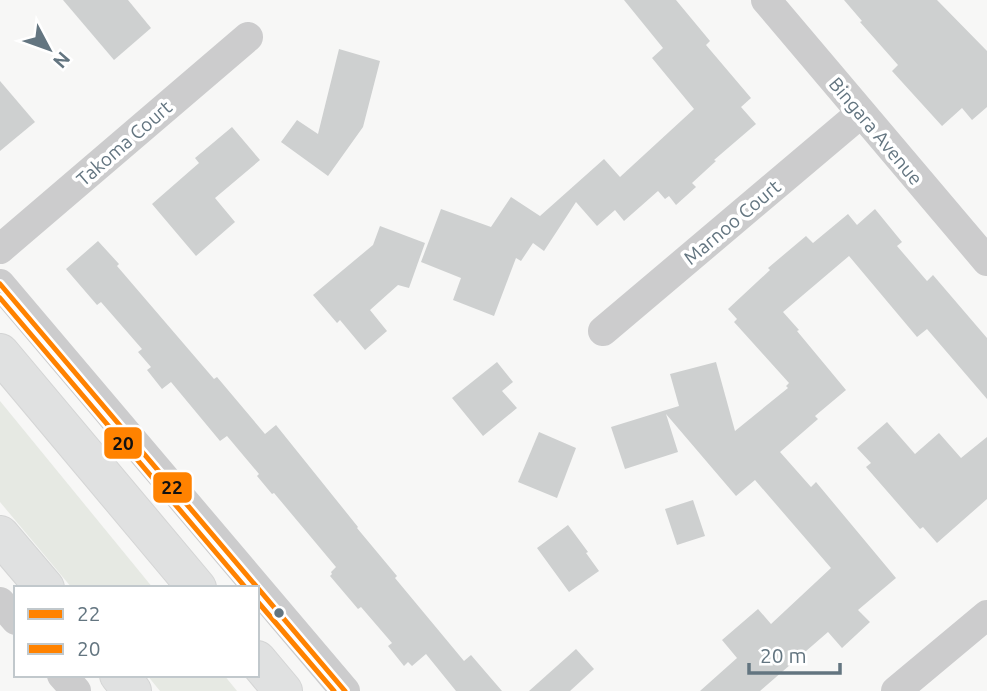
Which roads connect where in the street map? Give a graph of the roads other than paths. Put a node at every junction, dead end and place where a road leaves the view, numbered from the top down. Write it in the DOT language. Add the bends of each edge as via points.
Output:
graph roads {
  1 [pos="765,0"];
  2 [pos="248,37"];
  3 [pos="861,113"];
  4 [pos="0,249"];
  5 [pos="987,261"];
  6 [pos="0,284"];
  7 [pos="603,331"];
  8 [pos="0,353"];
  9 [pos="0,535"];
  10 [pos="43,586"];
  11 [pos="195,586"];
  12 [pos="256,586"];
  13 [pos="259,590"];
  14 [pos="0,602"];
  15 [pos="987,615"];
  16 [pos="14,618"];
  17 [pos="259,662"];
  18 [pos="64,677"];
  19 [pos="121,677"];
  20 [pos="76,691"];
  21 [pos="132,691"];
  22 [pos="283,691"];
  23 [pos="345,691"];
  24 [pos="896,691"];
  1 -- 3 [label="street, Bingara Avenue"];
  2 -- 4 [label="street, Takoma Court"];
  3 -- 5 [label="street, Bingara Avenue"];
  3 -- 7 [label="street, Marnoo Court"];
  6 -- 12 [label="street"];
  8 -- 11 [label="highway"];
  9 -- 10 [label="highway"];
  13 -- 23 [label="street"];
  14 -- 16 [label="street"];
  15 -- 24 [label="street"];
  17 -- 22 [label="highway"];
  18 -- 20 [label="street"];
  19 -- 21 [label="highway"];
}
